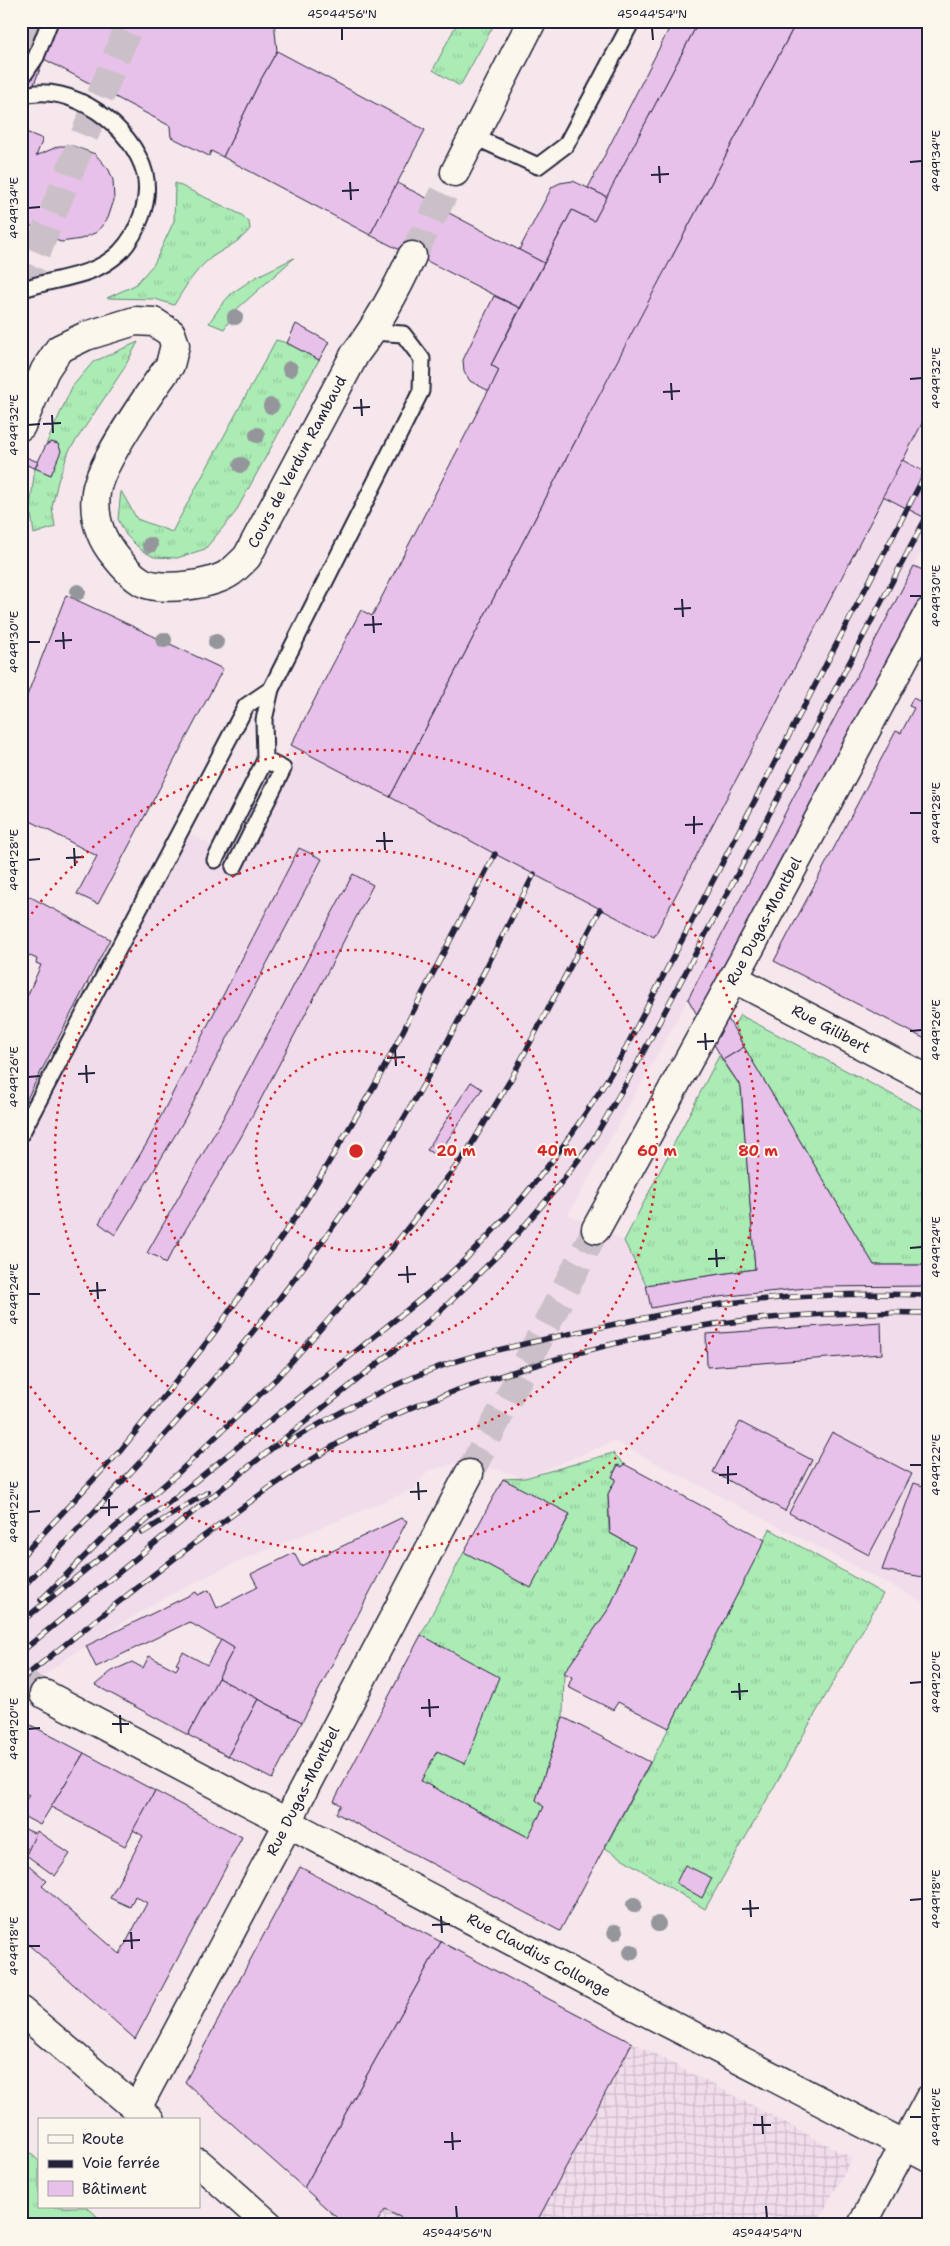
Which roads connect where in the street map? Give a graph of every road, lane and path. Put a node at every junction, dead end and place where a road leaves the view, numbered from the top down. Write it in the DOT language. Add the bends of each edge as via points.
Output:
graph roads {
  1 [pos="50,21"];
  2 [pos="532,21"];
  3 [pos="632,21"];
  4 [pos="21,79"];
  5 [pos="21,96"];
  6 [pos="473,136"];
  7 [pos="455,172"];
  8 [pos="412,256"];
  9 [pos="21,290"];
  10 [pos="372,332"];
  11 [pos="21,426"];
  12 [pos="929,612"];
  13 [pos="271,689"];
  14 [pos="265,760"];
  15 [pos="215,860"];
  16 [pos="234,867"];
  17 [pos="734,978"];
  18 [pos="929,1080"];
  19 [pos="21,1134"];
  20 [pos="596,1229"];
  21 [pos="469,1474"];
  22 [pos="44,1694"];
  23 [pos="288,1824"];
  24 [pos="21,2011"];
  25 [pos="929,2099"];
  26 [pos="144,2114"];
  27 [pos="905,2144"];
  28 [pos="929,2157"];
  29 [pos="200,2164"];
  30 [pos="269,2225"];
  31 [pos="862,2225"];
  1 -- 4 [label="lane, bridge" via="36,57"];
  2 -- 6 [label="street"];
  3 -- 6 [label="lane" via="566,145 538,166"];
  5 -- 9 [label="lane, bridge" via="34,92 60,95 96,112 121,132 130,144 143,169 146,184 139,222 119,252 91,271"];
  6 -- 7 [label="street"];
  8 -- 10 [label="street, Cours de Verdun Rambaud"];
  10 -- 11 [label="street, Cours de Verdun Rambaud" via="355,354 247,557 230,573 208,582 175,588 144,583 124,567 107,546 96,519 96,491 105,466 170,365 175,345 171,333 154,322 135,321 86,336 59,349 45,370"];
  10 -- 13 [label="lane" via="402,334 422,359 421,391"];
  12 -- 17 [label="street, Rue Dugas-Montbel"];
  13 -- 14 [label="lane" via="264,720"];
  13 -- 19 [label="lane" via="246,706"];
  14 -- 15 [label="lane"];
  14 -- 16 [label="lane" via="283,769"];
  17 -- 18 [label="street, Rue Gilibert"];
  17 -- 20 [label="street, Rue Dugas-Montbel"];
  21 -- 23 [label="street, Rue Dugas-Montbel"];
  22 -- 23 [label="street, Rue Claudius Collonge"];
  23 -- 26 [label="street, Rue Dugas-Montbel"];
  23 -- 27 [label="street, Rue Claudius Collonge"];
  24 -- 26 [label="street"];
  25 -- 27 [label="street"];
  27 -- 28 [label="street, Rue Claudius Collonge"];
  27 -- 31 [label="street"];
  29 -- 30 [label="street"];
}
